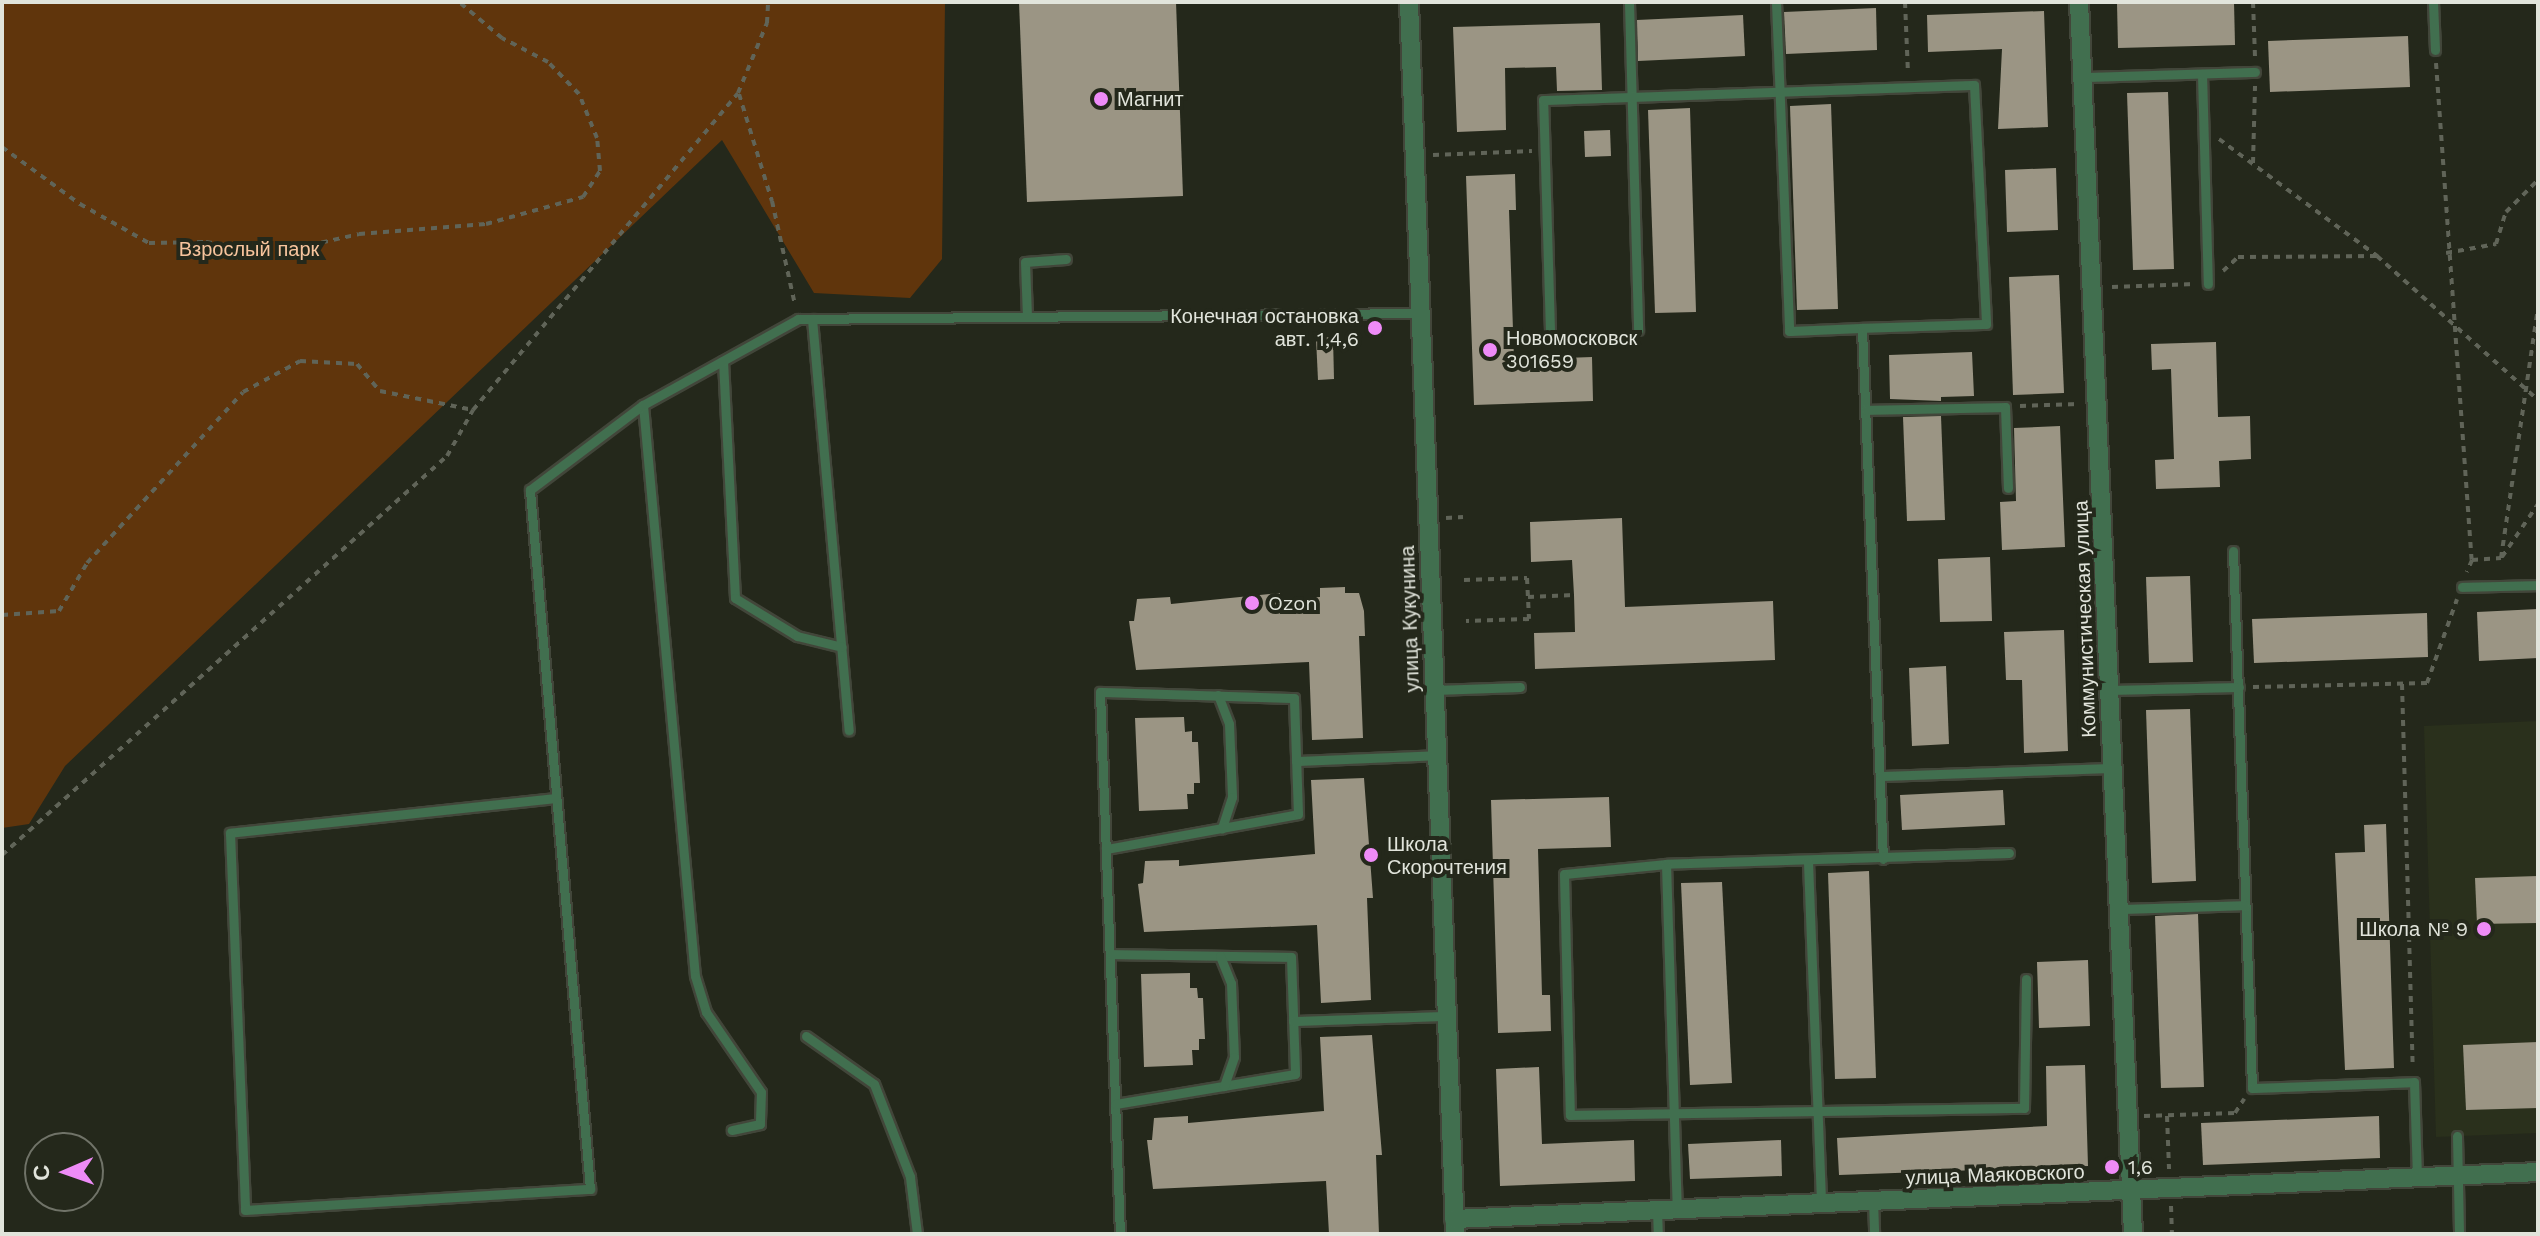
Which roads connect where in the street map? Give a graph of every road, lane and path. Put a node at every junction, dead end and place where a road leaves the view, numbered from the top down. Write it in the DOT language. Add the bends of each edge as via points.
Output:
graph roads {
  1 [pos="459,2"];
  2 [pos="768,2"];
  3 [pos="1409,2"];
  4 [pos="1629,2"];
  5 [pos="1776,2"];
  6 [pos="1905,2"];
  7 [pos="2079,2"];
  8 [pos="2433,2"];
  9 [pos="2435,50"];
  10 [pos="2255,72"];
  11 [pos="2202,74"];
  12 [pos="2083,77"];
  13 [pos="1909,87"];
  14 [pos="1779,91"];
  15 [pos="738,93"];
  16 [pos="1632,97"];
  17 [pos="2204,129"];
  18 [pos="2,147"];
  19 [pos="1545,150"];
  20 [pos="1415,155"];
  21 [pos="2538,180"];
  22 [pos="2446,253"];
  23 [pos="2377,256"];
  24 [pos="1066,259"];
  25 [pos="2208,284"];
  26 [pos="2093,288"];
  27 [pos="2538,308"];
  28 [pos="1421,313"];
  29 [pos="1027,317"];
  30 [pos="2451,318"];
  31 [pos="798,319"];
  32 [pos="812,319"];
  33 [pos="2537,321"];
  34 [pos="1862,328"];
  35 [pos="1638,330"];
  36 [pos="1550,331"];
  37 [pos="723,361"];
  38 [pos="2523,392"];
  39 [pos="2538,400"];
  40 [pos="2098,404"];
  41 [pos="643,405"];
  42 [pos="2005,407"];
  43 [pos="473,410"];
  44 [pos="1866,410"];
  45 [pos="2008,488"];
  46 [pos="2538,504"];
  47 [pos="2233,551"];
  48 [pos="2501,558"];
  49 [pos="2472,560"];
  50 [pos="1464,580"];
  51 [pos="2538,585"];
  52 [pos="2462,587"];
  53 [pos="1574,595"];
  54 [pos="1528,597"];
  55 [pos="2,615"];
  56 [pos="1466,621"];
  57 [pos="842,647"];
  58 [pos="2402,684"];
  59 [pos="1520,687"];
  60 [pos="2239,687"];
  61 [pos="1435,690"];
  62 [pos="2110,690"];
  63 [pos="1218,695"];
  64 [pos="849,730"];
  65 [pos="1437,755"];
  66 [pos="1296,761"];
  67 [pos="2113,768"];
  68 [pos="1880,776"];
  69 [pos="556,798"];
  70 [pos="1222,828"];
  71 [pos="1106,849"];
  72 [pos="2009,853"];
  73 [pos="2,855"];
  74 [pos="1883,859"];
  75 [pos="1808,862"];
  76 [pos="1666,864"];
  77 [pos="2245,905"];
  78 [pos="2119,909"];
  79 [pos="1110,954"];
  80 [pos="1220,956"];
  81 [pos="2026,979"];
  82 [pos="1446,1016"];
  83 [pos="1293,1021"];
  84 [pos="806,1036"];
  85 [pos="2414,1082"];
  86 [pos="1224,1086"];
  87 [pos="2252,1088"];
  88 [pos="1115,1104"];
  89 [pos="1817,1111"];
  90 [pos="1674,1113"];
  91 [pos="2128,1116"];
  92 [pos="732,1130"];
  93 [pos="2457,1136"];
  94 [pos="2538,1172"];
  95 [pos="2458,1176"];
  96 [pos="2417,1177"];
  97 [pos="2131,1193"];
  98 [pos="1873,1200"];
  99 [pos="1821,1203"];
  100 [pos="1677,1209"];
  101 [pos="1657,1210"];
  102 [pos="1454,1226"];
  103 [pos="917,1234"];
  104 [pos="1120,1234"];
  105 [pos="1658,1234"];
  106 [pos="1874,1234"];
  107 [pos="2133,1234"];
  108 [pos="2459,1234"];
  1 -- 18 [label="path" via="502,38 548,62 579,94 597,138 600,171 583,197 486,224 359,234 275,253 218,243 149,243 80,204"];
  2 -- 15 [label="path" via="767,23"];
  3 -- 20 [label="street, улица Кукунина"];
  4 -- 16 [label="lane"];
  5 -- 14 [label="lane"];
  6 -- 13 [label="path"];
  7 -- 12 [label="street, Коммунистическая улица"];
  8 -- 9 [label="lane"];
  9 -- 22 [label="path"];
  10 -- 11 [label="lane"];
  11 -- 12 [label="lane"];
  11 -- 17 [label="lane"];
  12 -- 26 [label="street, Коммунистическая улица"];
  13 -- 14 [label="lane"];
  13 -- 34 [label="lane" via="1974,85 1986,324"];
  14 -- 16 [label="lane"];
  14 -- 34 [label="lane" via="1789,331"];
  15 -- 31 [label="path" via="772,201"];
  15 -- 43 [label="path"];
  16 -- 19 [label="lane" via="1543,100"];
  16 -- 35 [label="lane"];
  17 -- 23 [label="path"];
  17 -- 25 [label="lane"];
  19 -- 20 [label="path"];
  19 -- 36 [label="lane"];
  20 -- 28 [label="street, улица Кукунина"];
  21 -- 22 [label="path" via="2506,212 2496,244"];
  22 -- 30 [label="path"];
  23 -- 25 [label="path" via="2238,257"];
  23 -- 30 [label="path"];
  24 -- 29 [label="lane" via="1025,262"];
  25 -- 26 [label="path"];
  26 -- 40 [label="street, Коммунистическая улица"];
  27 -- 33 [label="path"];
  28 -- 29 [label="lane"];
  28 -- 61 [label="street, улица Кукунина"];
  29 -- 32 [label="lane"];
  30 -- 38 [label="path"];
  30 -- 49 [label="path"];
  31 -- 32 [label="lane"];
  31 -- 37 [label="lane"];
  32 -- 57 [label="lane"];
  33 -- 38 [label="path"];
  34 -- 44 [label="lane"];
  37 -- 41 [label="lane"];
  37 -- 57 [label="lane" via="735,598 797,636"];
  38 -- 39 [label="path"];
  38 -- 48 [label="path"];
  40 -- 42 [label="path"];
  40 -- 62 [label="street, Коммунистическая улица"];
  41 -- 69 [label="lane" via="530,490"];
  41 -- 92 [label="lane" via="695,976 706,1012 761,1092 760,1124"];
  42 -- 44 [label="lane"];
  42 -- 45 [label="lane"];
  43 -- 55 [label="path" via="380,391 357,364 300,361 243,392 87,563 59,611"];
  43 -- 73 [label="path" via="447,456"];
  44 -- 68 [label="lane"];
  46 -- 48 [label="path"];
  47 -- 60 [label="lane"];
  48 -- 49 [label="path"];
  49 -- 52 [label="path"];
  50 -- 54 [label="path" via="1527,578"];
  51 -- 52 [label="lane"];
  52 -- 58 [label="path" via="2427,683"];
  53 -- 54 [label="path"];
  54 -- 56 [label="path" via="1529,619"];
  57 -- 64 [label="lane"];
  58 -- 60 [label="path"];
  58 -- 85 [label="path"];
  59 -- 61 [label="lane"];
  60 -- 62 [label="lane"];
  60 -- 77 [label="lane"];
  61 -- 65 [label="street, улица Кукунина"];
  62 -- 67 [label="street, Коммунистическая улица"];
  63 -- 66 [label="lane" via="1294,698"];
  63 -- 70 [label="lane" via="1229,724 1232,797"];
  63 -- 71 [label="lane" via="1100,692"];
  65 -- 66 [label="lane"];
  65 -- 82 [label="street, улица Кукунина"];
  66 -- 70 [label="lane" via="1298,814"];
  67 -- 68 [label="lane"];
  67 -- 78 [label="street, Коммунистическая улица"];
  68 -- 74 [label="lane"];
  69 -- 69 [label="lane" via="590,1189 245,1210 230,833"];
  70 -- 71 [label="lane"];
  71 -- 79 [label="lane"];
  72 -- 74 [label="lane"];
  74 -- 75 [label="lane"];
  75 -- 76 [label="lane"];
  75 -- 89 [label="lane"];
  76 -- 90 [label="lane"];
  76 -- 90 [label="lane" via="1564,874 1570,1115"];
  77 -- 78 [label="lane"];
  77 -- 87 [label="lane"];
  78 -- 91 [label="street, Коммунистическая улица"];
  79 -- 80 [label="lane"];
  79 -- 88 [label="lane"];
  80 -- 83 [label="lane" via="1291,957"];
  80 -- 86 [label="lane" via="1231,983 1234,1057"];
  81 -- 89 [label="lane" via="2024,1108"];
  82 -- 83 [label="lane"];
  82 -- 102 [label="street, улица Кукунина"];
  83 -- 86 [label="lane" via="1295,1074"];
  84 -- 103 [label="lane" via="874,1084 910,1177"];
  85 -- 87 [label="lane"];
  85 -- 96 [label="lane"];
  86 -- 88 [label="lane"];
  87 -- 91 [label="path" via="2235,1113"];
  88 -- 104 [label="lane"];
  89 -- 90 [label="lane"];
  89 -- 99 [label="lane"];
  90 -- 100 [label="lane"];
  91 -- 97 [label="street, Коммунистическая улица"];
  93 -- 95 [label="lane"];
  94 -- 95 [label="street, улица Маяковского"];
  95 -- 96 [label="street, улица Маяковского"];
  95 -- 108 [label="lane"];
  96 -- 97 [label="street, улица Маяковского"];
  97 -- 98 [label="street, улица Маяковского"];
  97 -- 107 [label="street, Коммунистическая улица"];
  98 -- 99 [label="street, улица Маяковского"];
  98 -- 106 [label="lane"];
  99 -- 100 [label="street, улица Маяковского"];
  100 -- 101 [label="street, улица Маяковского"];
  101 -- 102 [label="street, улица Маяковского"];
  101 -- 105 [label="lane"];
}
